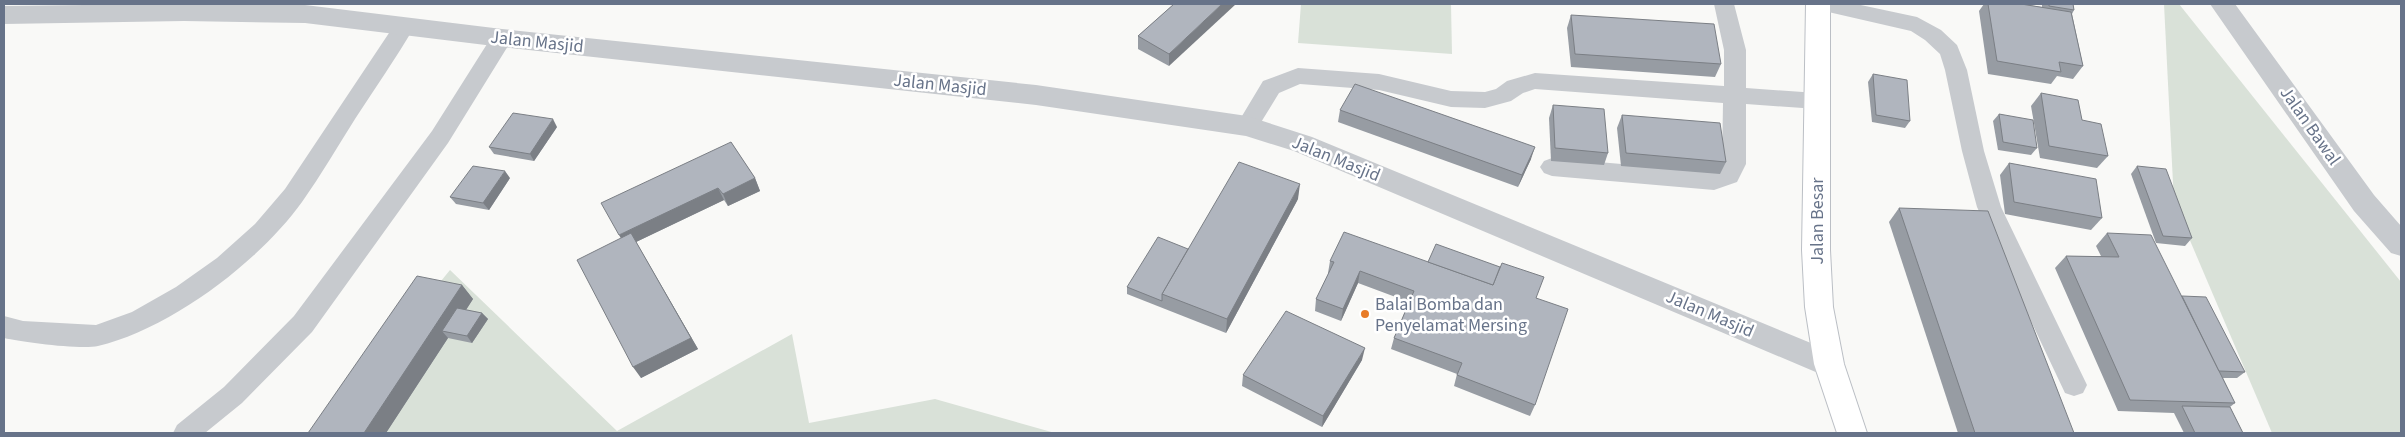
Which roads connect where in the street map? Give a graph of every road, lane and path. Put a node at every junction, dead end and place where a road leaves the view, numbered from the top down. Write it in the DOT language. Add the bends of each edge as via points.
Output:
graph roads {
  1 [pos="1724,4"];
  2 [pos="1818,4"];
  3 [pos="1824,4"];
  4 [pos="2222,4"];
  5 [pos="36,9"];
  6 [pos="4,15"];
  7 [pos="404,26"];
  8 [pos="502,38"];
  9 [pos="1734,96"];
  10 [pos="1817,101"];
  11 [pos="1247,126"];
  12 [pos="1552,167"];
  13 [pos="2401,245"];
  14 [pos="4,327"];
  15 [pos="1830,364"];
  16 [pos="2074,385"];
  17 [pos="186,433"];
  18 [pos="1852,433"];
  1 -- 9 [label="lane" via="1735,50"];
  2 -- 10 [label="street, Jalan Besar"];
  3 -- 16 [label="lane" via="1917,25 1934,35 1949,50 1989,207"];
  4 -- 13 [label="street, Jalan Bawal" via="2364,203"];
  5 -- 6 [label="street, Jalan Masjid"];
  5 -- 7 [label="street, Jalan Masjid" via="305,14"];
  7 -- 8 [label="street, Jalan Masjid"];
  7 -- 14 [label="lane" via="293,196 263,231 226,265 141,319 96,336 23,332"];
  8 -- 11 [label="street, Jalan Masjid" via="1036,95"];
  8 -- 17 [label="lane" via="440,137 304,324 232,395"];
  9 -- 10 [label="lane"];
  9 -- 11 [label="lane" via="1535,81 1515,87 1503,96 1485,100 1451,99 1379,82 1298,76 1271,87"];
  9 -- 12 [label="lane" via="1734,164 1729,176 1714,180"];
  10 -- 15 [label="street, Jalan Besar" via="1816,250 1819,307"];
  11 -- 15 [label="street, Jalan Masjid" via="1312,147"];
  15 -- 18 [label="street, Jalan Besar"];
}
